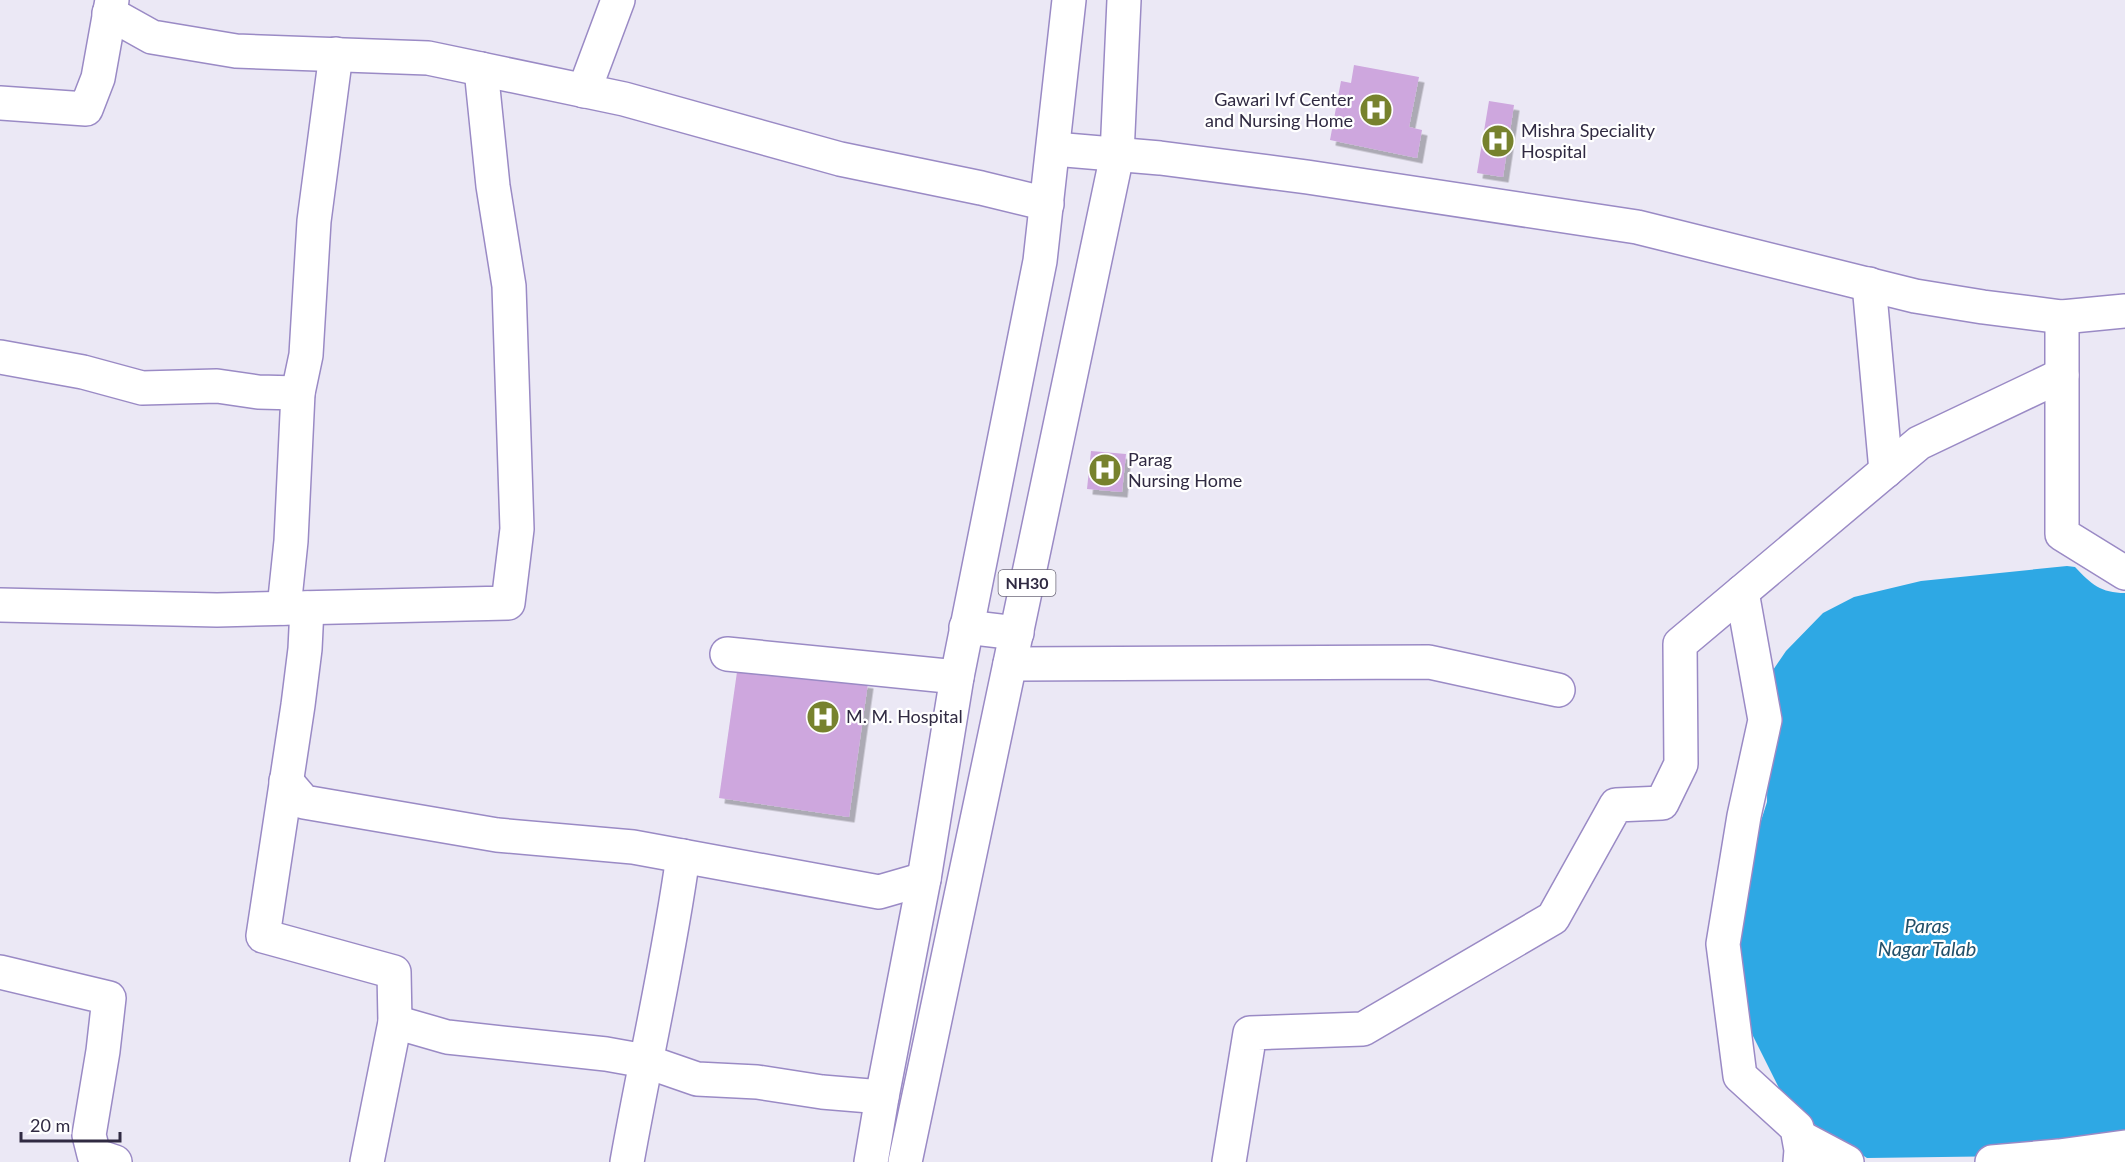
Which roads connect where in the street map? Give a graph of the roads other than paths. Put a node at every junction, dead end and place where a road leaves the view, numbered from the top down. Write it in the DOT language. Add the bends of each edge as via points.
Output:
graph roads {
  1 [pos="618,0"];
  2 [pos="1069,0"];
  3 [pos="1124,0"];
  4 [pos="110,7"];
  5 [pos="336,54"];
  6 [pos="481,69"];
  7 [pos="584,90"];
  8 [pos="0,103"];
  9 [pos="1054,149"];
  10 [pos="1117,154"];
  11 [pos="1047,204"];
  12 [pos="1869,284"];
  13 [pos="2125,310"];
  14 [pos="2062,316"];
  15 [pos="0,357"];
  16 [pos="2062,375"];
  17 [pos="298,393"];
  18 [pos="1886,471"];
  19 [pos="2125,573"];
  20 [pos="1742,592"];
  21 [pos="0,605"];
  22 [pos="295,608"];
  23 [pos="966,627"];
  24 [pos="1013,648"];
  25 [pos="727,654"];
  26 [pos="957,677"];
  27 [pos="1558,690"];
  28 [pos="286,781"];
  29 [pos="683,856"];
  30 [pos="924,879"];
  31 [pos="0,972"];
  32 [pos="395,1022"];
  33 [pos="645,1061"];
  34 [pos="882,1097"];
  35 [pos="2125,1147"];
  36 [pos="1800,1149"];
  37 [pos="115,1162"];
  38 [pos="366,1162"];
  39 [pos="627,1162"];
  40 [pos="871,1162"];
  41 [pos="906,1162"];
  42 [pos="1229,1162"];
  43 [pos="1847,1162"];
  44 [pos="1992,1162"];
  1 -- 7 [label="main road"];
  2 -- 9 [label="main road, NH30"];
  3 -- 10 [label="main road, NH30"];
  4 -- 5 [label="main road" via="152,37 236,51"];
  4 -- 8 [label="main road" via="98,78 86,109"];
  5 -- 6 [label="main road" via="428,58"];
  5 -- 17 [label="main road" via="314,221 306,355"];
  6 -- 7 [label="main road"];
  6 -- 22 [label="main road" via="509,286 517,529 508,603"];
  7 -- 11 [label="main road" via="840,159"];
  9 -- 10 [label="main road"];
  9 -- 11 [label="main road, NH30"];
  10 -- 12 [label="main road" via="1306,177 1637,227"];
  10 -- 24 [label="main road, NH30"];
  11 -- 23 [label="main road, NH30" via="1040,261"];
  12 -- 14 [label="main road" via="1915,296"];
  12 -- 18 [label="main road"];
  13 -- 14 [label="main road"];
  14 -- 16 [label="main road"];
  15 -- 17 [label="main road" via="83,372 142,388 217,386"];
  16 -- 18 [label="main road" via="1919,444"];
  16 -- 19 [label="main road" via="2062,534"];
  17 -- 22 [label="main road" via="291,542"];
  18 -- 20 [label="main road"];
  20 -- 36 [label="main road" via="1765,720 1723,944 1740,1076 1793,1123"];
  20 -- 42 [label="main road" via="1680,644 1681,764 1662,803 1616,805 1553,918 1363,1029 1250,1034"];
  21 -- 22 [label="main road"];
  22 -- 28 [label="main road" via="305,649"];
  23 -- 24 [label="main road"];
  23 -- 26 [label="main road, NH30"];
  24 -- 27 [label="main road" via="1429,662"];
  24 -- 41 [label="main road, NH30"];
  25 -- 26 [label="main road"];
  26 -- 30 [label="main road, NH30"];
  28 -- 29 [label="main road" via="304,802 357,813 496,835 633,847"];
  28 -- 32 [label="main road" via="263,936 394,972"];
  29 -- 30 [label="main road" via="879,892"];
  29 -- 33 [label="main road" via="673,928"];
  30 -- 34 [label="main road, NH30"];
  31 -- 37 [label="main road" via="109,998 89,1135 94,1155"];
  32 -- 33 [label="main road" via="447,1037"];
  32 -- 38 [label="main road"];
  33 -- 34 [label="main road" via="697,1079"];
  33 -- 39 [label="main road"];
  34 -- 40 [label="main road, NH30"];
  35 -- 44 [label="main road"];
  36 -- 43 [label="main road"];
}
